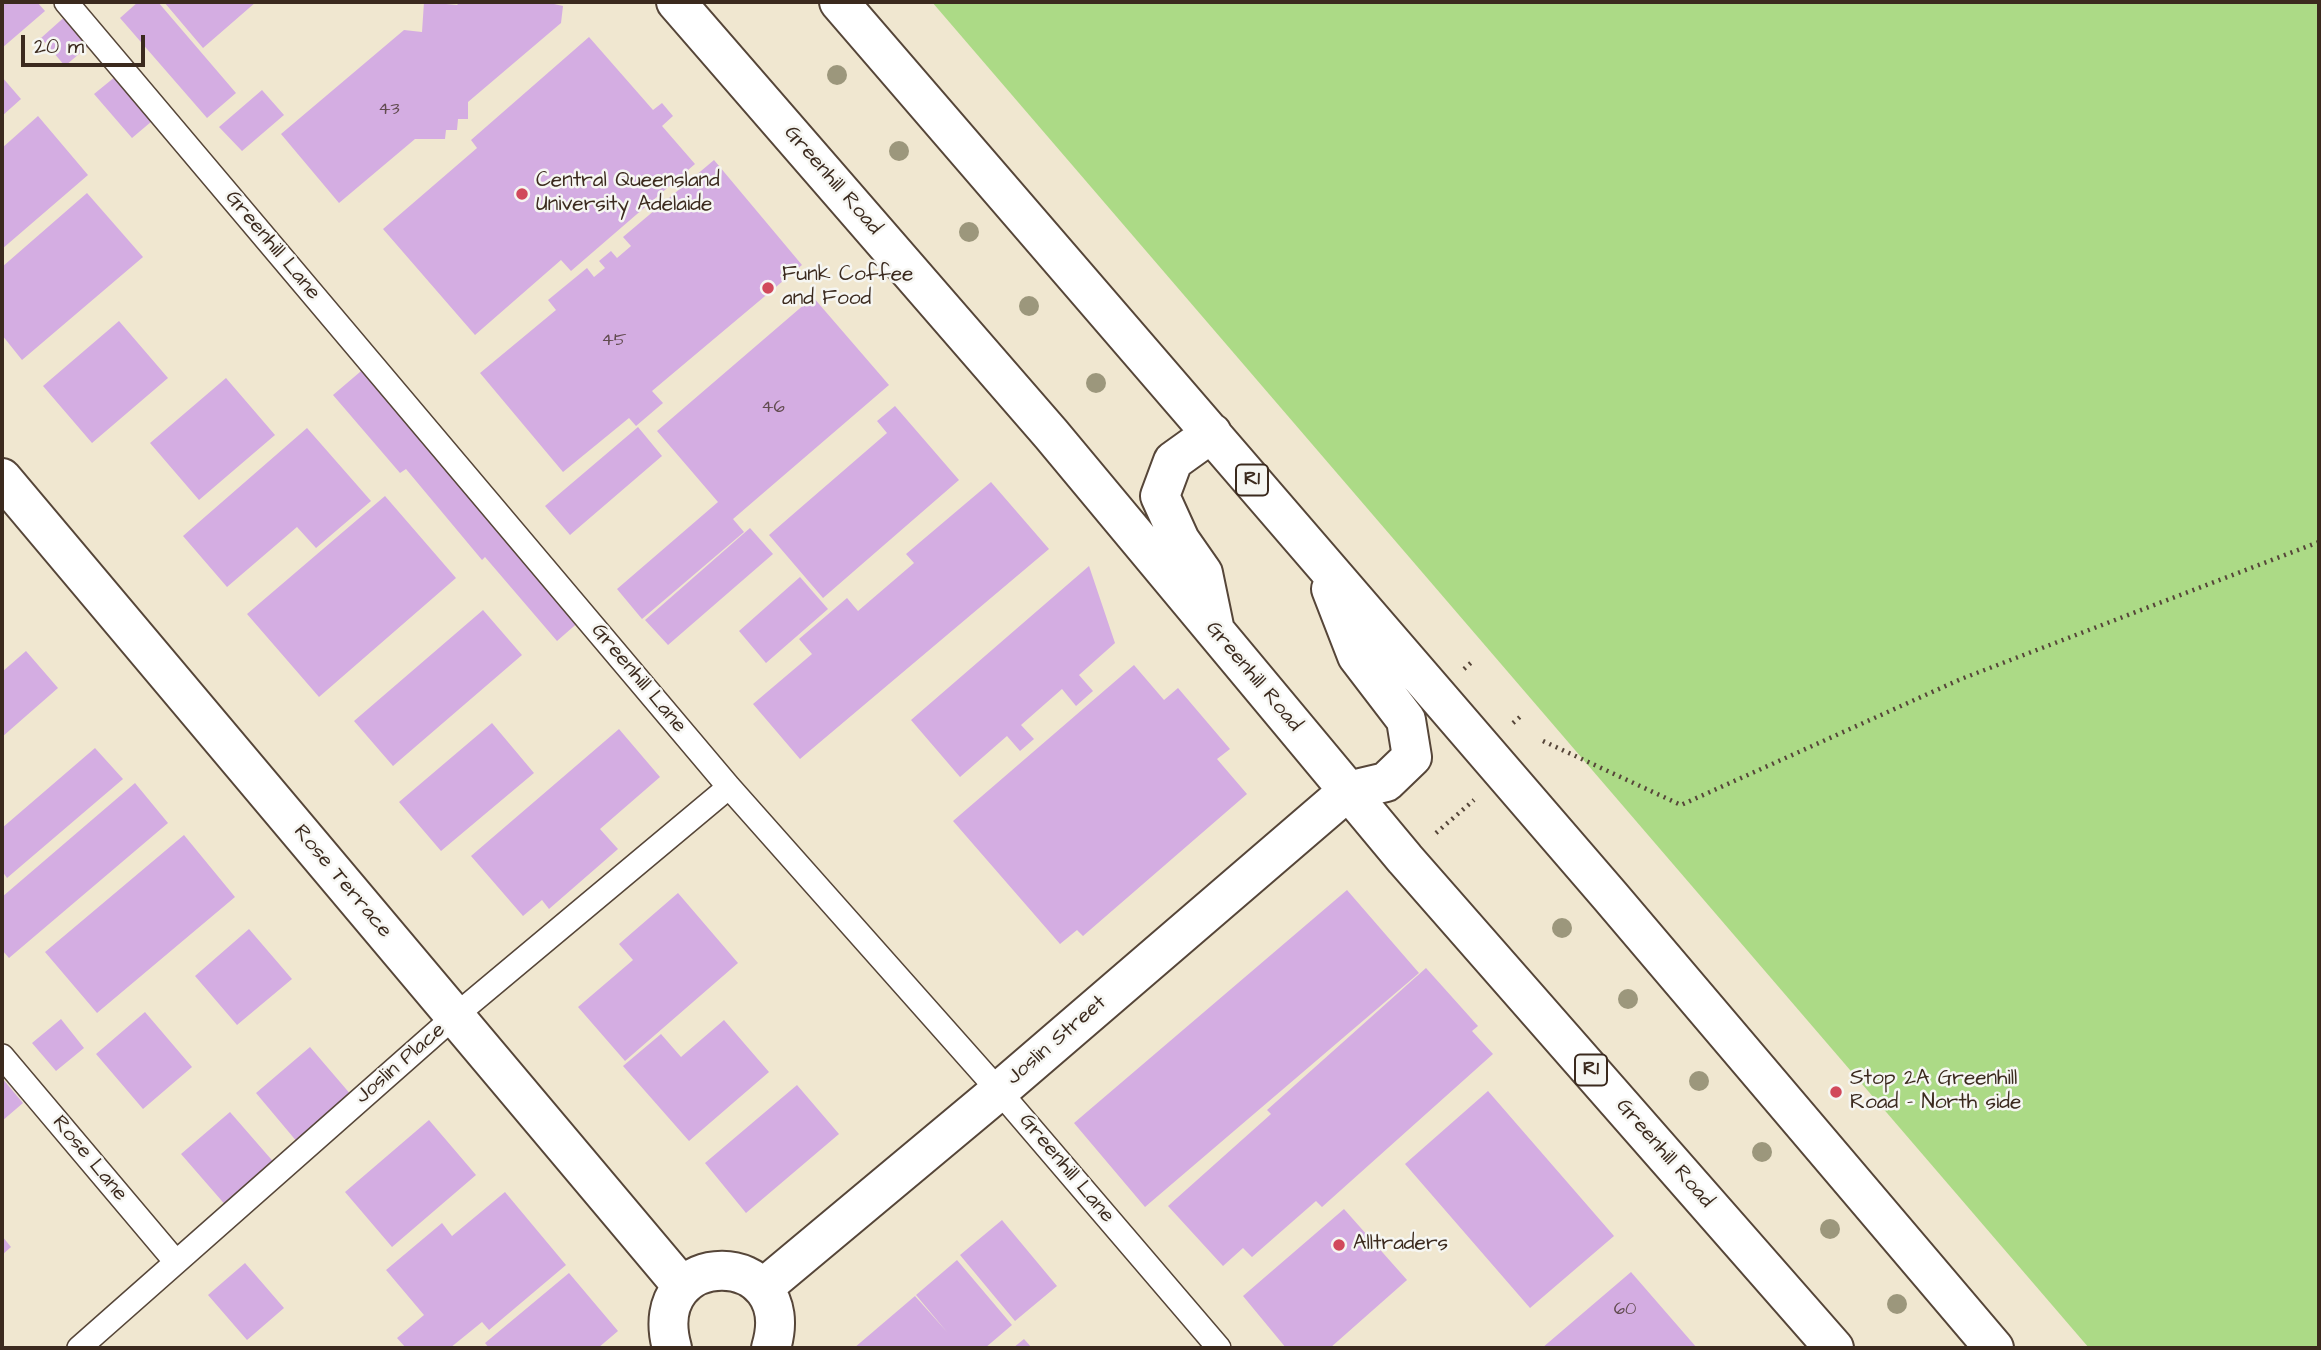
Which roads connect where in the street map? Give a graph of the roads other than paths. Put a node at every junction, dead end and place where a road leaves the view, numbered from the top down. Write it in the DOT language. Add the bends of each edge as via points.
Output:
graph roads {
  1 [pos="66,2"];
  2 [pos="676,2"];
  3 [pos="839,2"];
  4 [pos="1212,433"];
  5 [pos="2,478"];
  6 [pos="1321,561"];
  7 [pos="1215,631"];
  8 [pos="729,787"];
  9 [pos="1348,791"];
  10 [pos="455,1016"];
  11 [pos="2,1056"];
  12 [pos="999,1091"];
  13 [pos="177,1262"];
  14 [pos="682,1286"];
  15 [pos="763,1287"];
  16 [pos="79,1348"];
  17 [pos="672,1348"];
  18 [pos="771,1348"];
  19 [pos="1219,1348"];
  20 [pos="1834,1348"];
  21 [pos="1994,1348"];
  1 -- 8 [label="lane, Greenhill Lane"];
  2 -- 7 [label="main road, Greenhill Road / R1" via="1051,434"];
  3 -- 4 [label="main road, R1"];
  4 -- 6 [label="main road, R1"];
  4 -- 7 [label="main road" via="1173,461 1160,496 1180,540 1203,573"];
  5 -- 10 [label="main road, Rose Terrace"];
  6 -- 9 [label="main road" via="1357,656 1406,720 1412,757 1386,782"];
  6 -- 21 [label="main road, R1"];
  7 -- 9 [label="main road, Greenhill Road / R1"];
  8 -- 10 [label="lane, Joslin Place"];
  8 -- 12 [label="lane, Greenhill Lane"];
  9 -- 12 [label="main road, Joslin Street"];
  9 -- 20 [label="main road, Greenhill Road / R1"];
  10 -- 13 [label="lane, Joslin Place"];
  10 -- 14 [label="main road, Rose Terrace"];
  11 -- 13 [label="lane, Rose Lane"];
  12 -- 15 [label="main road, Joslin Street"];
  12 -- 19 [label="lane, Greenhill Lane"];
  13 -- 16 [label="lane, Joslin Place"];
  14 -- 15 [label="main road" via="697,1275 732,1270"];
  14 -- 17 [label="main road" via="667,1316"];
  15 -- 18 [label="main road" via="774,1307 777,1330"];
}
